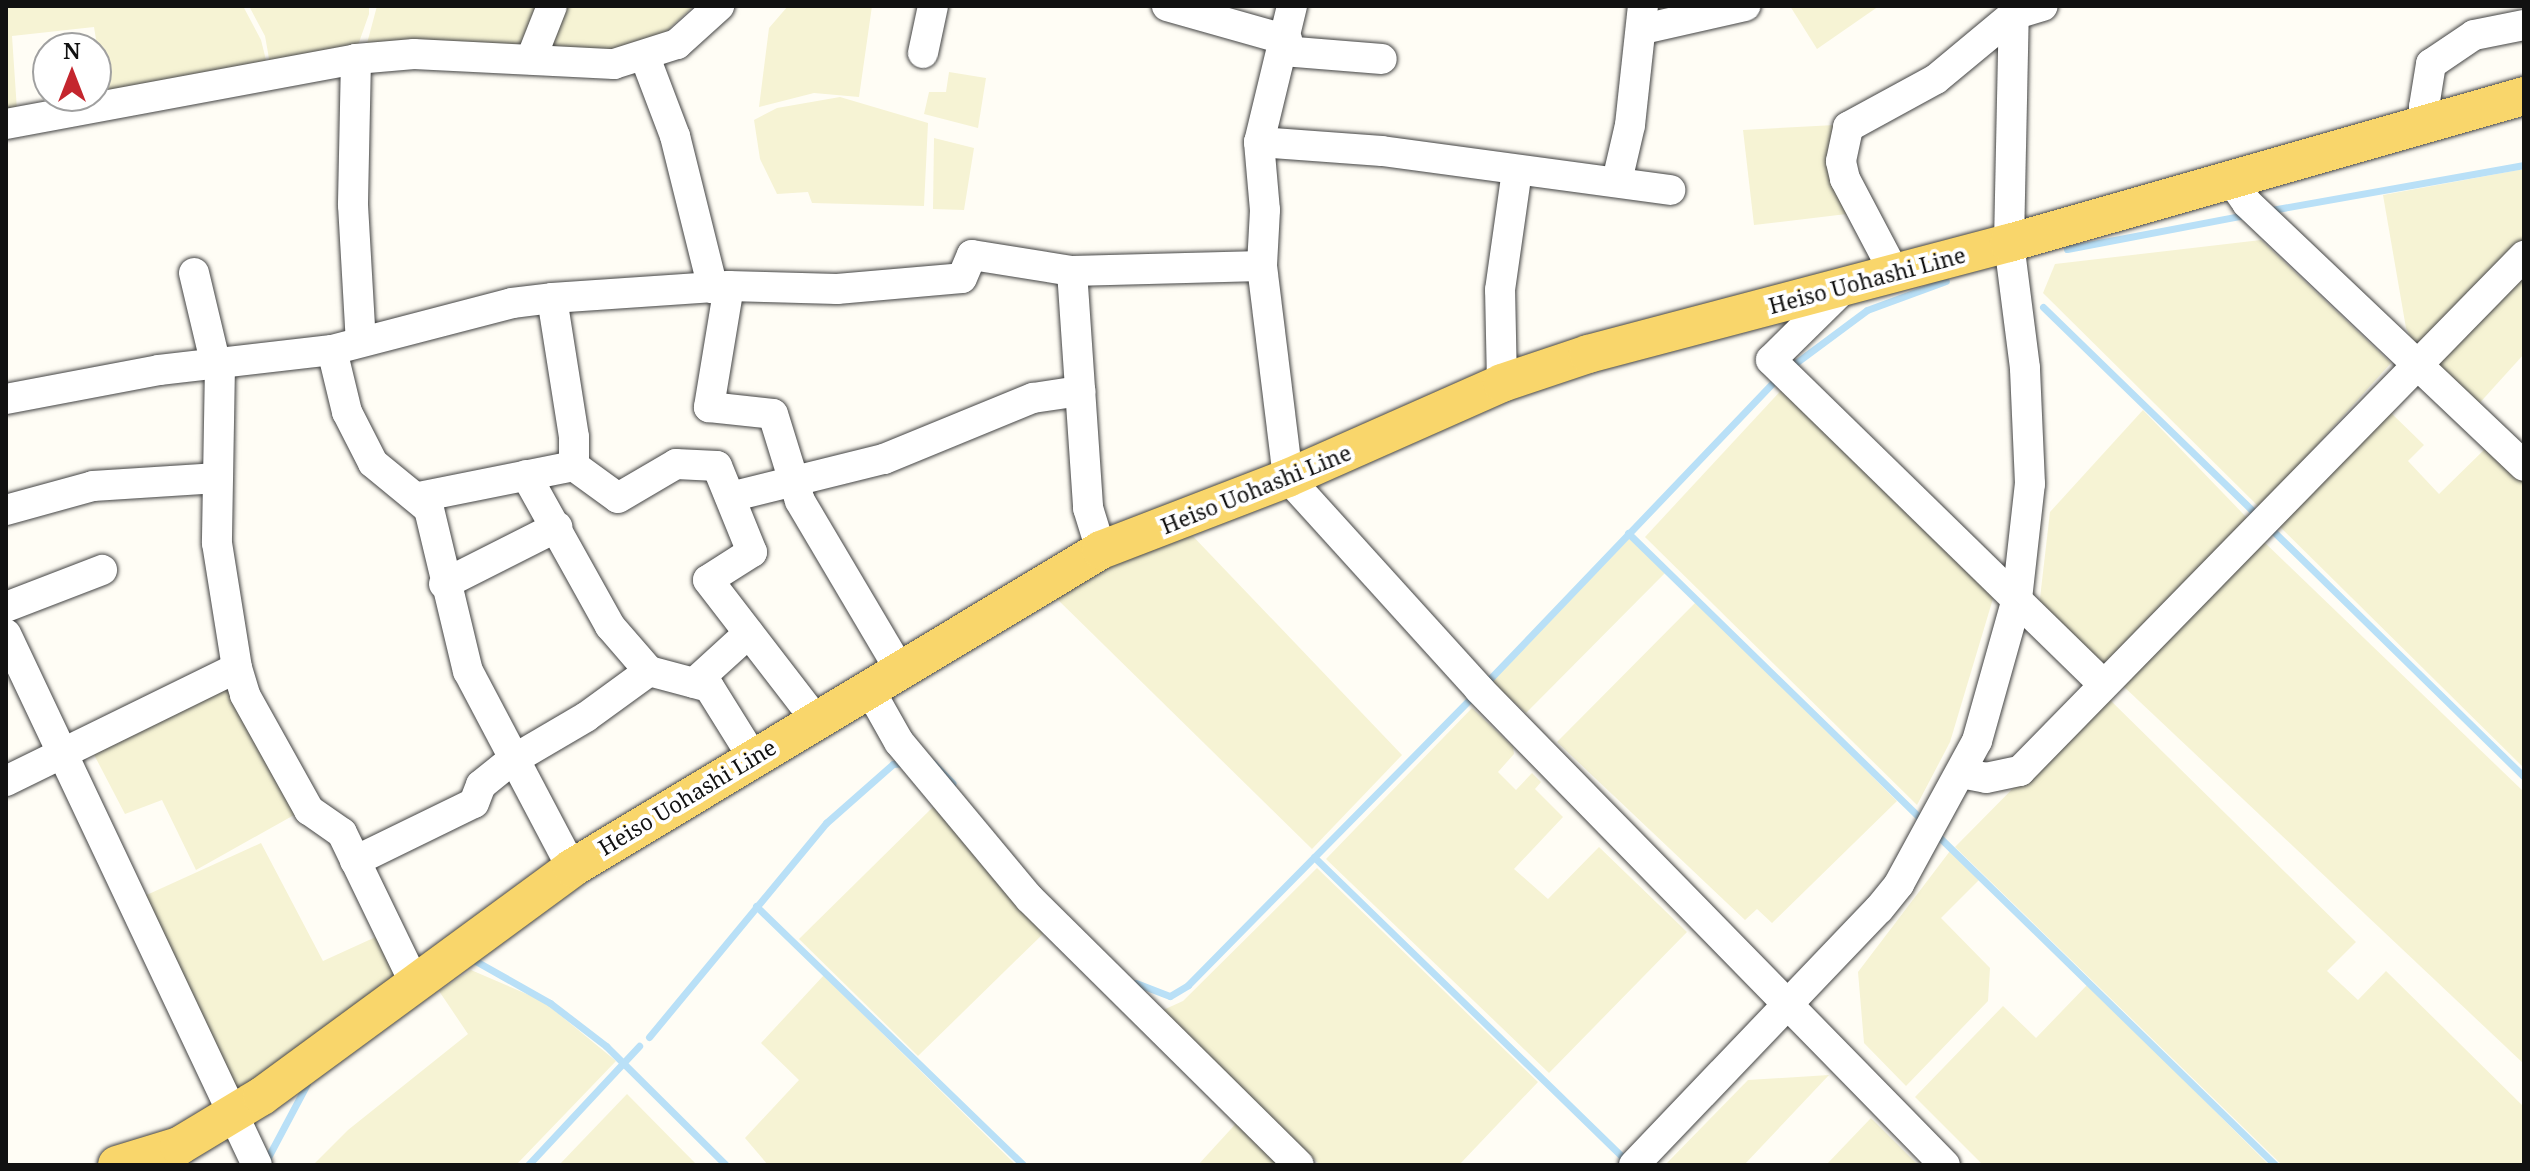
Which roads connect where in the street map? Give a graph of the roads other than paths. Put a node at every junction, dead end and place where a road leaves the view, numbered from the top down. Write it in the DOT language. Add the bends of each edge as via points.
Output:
graph roads {
  1 [pos="552,6"];
  2 [pos="719,6"];
  3 [pos="933,6"];
  4 [pos="1167,6"];
  5 [pos="1292,6"];
  6 [pos="1745,6"];
  7 [pos="2043,6"];
  8 [pos="2013,11"];
  9 [pos="1643,17"];
  10 [pos="2524,25"];
  11 [pos="1285,45"];
  12 [pos="923,53"];
  13 [pos="645,57"];
  14 [pos="356,59"];
  15 [pos="531,59"];
  16 [pos="1382,59"];
  17 [pos="2524,96"];
  18 [pos="2432,122"];
  19 [pos="6,124"];
  20 [pos="1259,142"];
  21 [pos="1517,171"];
  22 [pos="1617,181"];
  23 [pos="1670,190"];
  24 [pos="2249,202"];
  25 [pos="2010,249"];
  26 [pos="2524,256"];
  27 [pos="1262,266"];
  28 [pos="1072,271"];
  29 [pos="1894,272"];
  30 [pos="194,273"];
  31 [pos="1848,284"];
  32 [pos="721,287"];
  33 [pos="552,298"];
  34 [pos="361,342"];
  35 [pos="332,350"];
  36 [pos="218,365"];
  37 [pos="2415,366"];
  38 [pos="1502,383"];
  39 [pos="1080,391"];
  40 [pos="6,399"];
  41 [pos="574,466"];
  42 [pos="2524,466"];
  43 [pos="526,475"];
  44 [pos="218,478"];
  45 [pos="1288,478"];
  46 [pos="793,484"];
  47 [pos="419,497"];
  48 [pos="730,497"];
  49 [pos="6,510"];
  50 [pos="557,527"];
  51 [pos="1101,550"];
  52 [pos="102,570"];
  53 [pos="444,584"];
  54 [pos="2017,599"];
  55 [pos="6,607"];
  56 [pos="749,633"];
  57 [pos="6,634"];
  58 [pos="237,668"];
  59 [pos="649,671"];
  60 [pos="884,678"];
  61 [pos="694,683"];
  62 [pos="2103,684"];
  63 [pos="815,719"];
  64 [pos="63,750"];
  65 [pos="752,756"];
  66 [pos="511,761"];
  67 [pos="1961,773"];
  68 [pos="6,781"];
  69 [pos="355,861"];
  70 [pos="572,868"];
  71 [pos="414,982"];
  72 [pos="1788,1005"];
  73 [pos="235,1112"];
  74 [pos="256,1163"];
  75 [pos="117,1165"];
  76 [pos="1299,1165"];
  77 [pos="1634,1165"];
  78 [pos="1945,1165"];
  1 -- 15 [label="street"];
  2 -- 13 [label="street" via="677,44"];
  3 -- 12 [label="street"];
  4 -- 11 [label="street"];
  5 -- 11 [label="street"];
  6 -- 9 [label="street"];
  7 -- 8 [label="street"];
  8 -- 25 [label="street"];
  8 -- 29 [label="street" via="1936,79 1848,127 1841,161 1845,179"];
  9 -- 22 [label="street"];
  10 -- 18 [label="street" via="2474,35 2431,64 2424,107"];
  11 -- 16 [label="street"];
  11 -- 20 [label="street"];
  13 -- 15 [label="street" via="614,64"];
  13 -- 32 [label="street"];
  14 -- 15 [label="street" via="414,54"];
  14 -- 19 [label="street"];
  14 -- 34 [label="street" via="353,205"];
  17 -- 18 [label="main road, Heiso Uohashi Line"];
  18 -- 24 [label="main road, Heiso Uohashi Line"];
  20 -- 21 [label="street" via="1382,151"];
  20 -- 27 [label="street" via="1265,210"];
  21 -- 22 [label="street"];
  21 -- 38 [label="street" via="1500,290"];
  22 -- 23 [label="street"];
  24 -- 25 [label="main road, Heiso Uohashi Line"];
  24 -- 37 [label="street"];
  25 -- 29 [label="main road, Heiso Uohashi Line"];
  25 -- 54 [label="street" via="2030,470"];
  26 -- 37 [label="street"];
  27 -- 28 [label="street"];
  27 -- 45 [label="street"];
  28 -- 32 [label="street" via="972,255 962,278 837,289"];
  28 -- 39 [label="street"];
  29 -- 31 [label="main road, Heiso Uohashi Line"];
  30 -- 36 [label="street"];
  31 -- 38 [label="main road, Heiso Uohashi Line" via="1588,354"];
  31 -- 54 [label="street" via="1780,370"];
  32 -- 33 [label="street"];
  32 -- 46 [label="street" via="709,407 773,414"];
  33 -- 34 [label="street"];
  33 -- 41 [label="street"];
  34 -- 35 [label="street"];
  35 -- 36 [label="street" via="252,356"];
  35 -- 47 [label="street" via="347,412 373,463"];
  36 -- 40 [label="street" via="159,370"];
  36 -- 44 [label="street"];
  37 -- 42 [label="street"];
  37 -- 62 [label="street"];
  38 -- 45 [label="main road, Heiso Uohashi Line"];
  39 -- 46 [label="street" via="1033,398 884,459"];
  39 -- 51 [label="street" via="1088,508"];
  41 -- 43 [label="street"];
  41 -- 48 [label="street" via="618,498 676,464 711,463"];
  43 -- 47 [label="street"];
  43 -- 50 [label="street"];
  44 -- 49 [label="street" via="93,486"];
  44 -- 58 [label="street" via="219,555"];
  45 -- 51 [label="main road, Heiso Uohashi Line"];
  45 -- 72 [label="street" via="1485,694"];
  46 -- 48 [label="street"];
  46 -- 60 [label="street"];
  47 -- 53 [label="street" via="434,524"];
  48 -- 56 [label="street" via="752,552 708,580"];
  50 -- 53 [label="street"];
  50 -- 59 [label="street" via="610,626"];
  51 -- 60 [label="main road, Heiso Uohashi Line"];
  52 -- 55 [label="street"];
  53 -- 66 [label="street" via="468,671"];
  54 -- 62 [label="street"];
  54 -- 67 [label="street" via="1977,741"];
  56 -- 61 [label="street"];
  56 -- 63 [label="street"];
  57 -- 64 [label="street"];
  58 -- 64 [label="street"];
  58 -- 69 [label="street" via="309,810 342,833"];
  59 -- 61 [label="street"];
  59 -- 66 [label="street" via="586,717"];
  60 -- 63 [label="main road, Heiso Uohashi Line"];
  60 -- 76 [label="street" via="904,748 1030,899"];
  61 -- 65 [label="street" via="709,687"];
  62 -- 67 [label="street" via="2020,771 1986,778"];
  63 -- 65 [label="main road, Heiso Uohashi Line"];
  64 -- 68 [label="street"];
  64 -- 73 [label="street"];
  65 -- 70 [label="main road, Heiso Uohashi Line"];
  66 -- 69 [label="street" via="481,785 474,803"];
  66 -- 70 [label="street"];
  67 -- 72 [label="street" via="1879,909"];
  69 -- 71 [label="street"];
  70 -- 71 [label="main road, Heiso Uohashi Line"];
  71 -- 73 [label="main road, Heiso Uohashi Line"];
  72 -- 77 [label="street"];
  72 -- 78 [label="street"];
  73 -- 74 [label="street"];
  73 -- 75 [label="main road, Heiso Uohashi Line" via="179,1146"];
}
